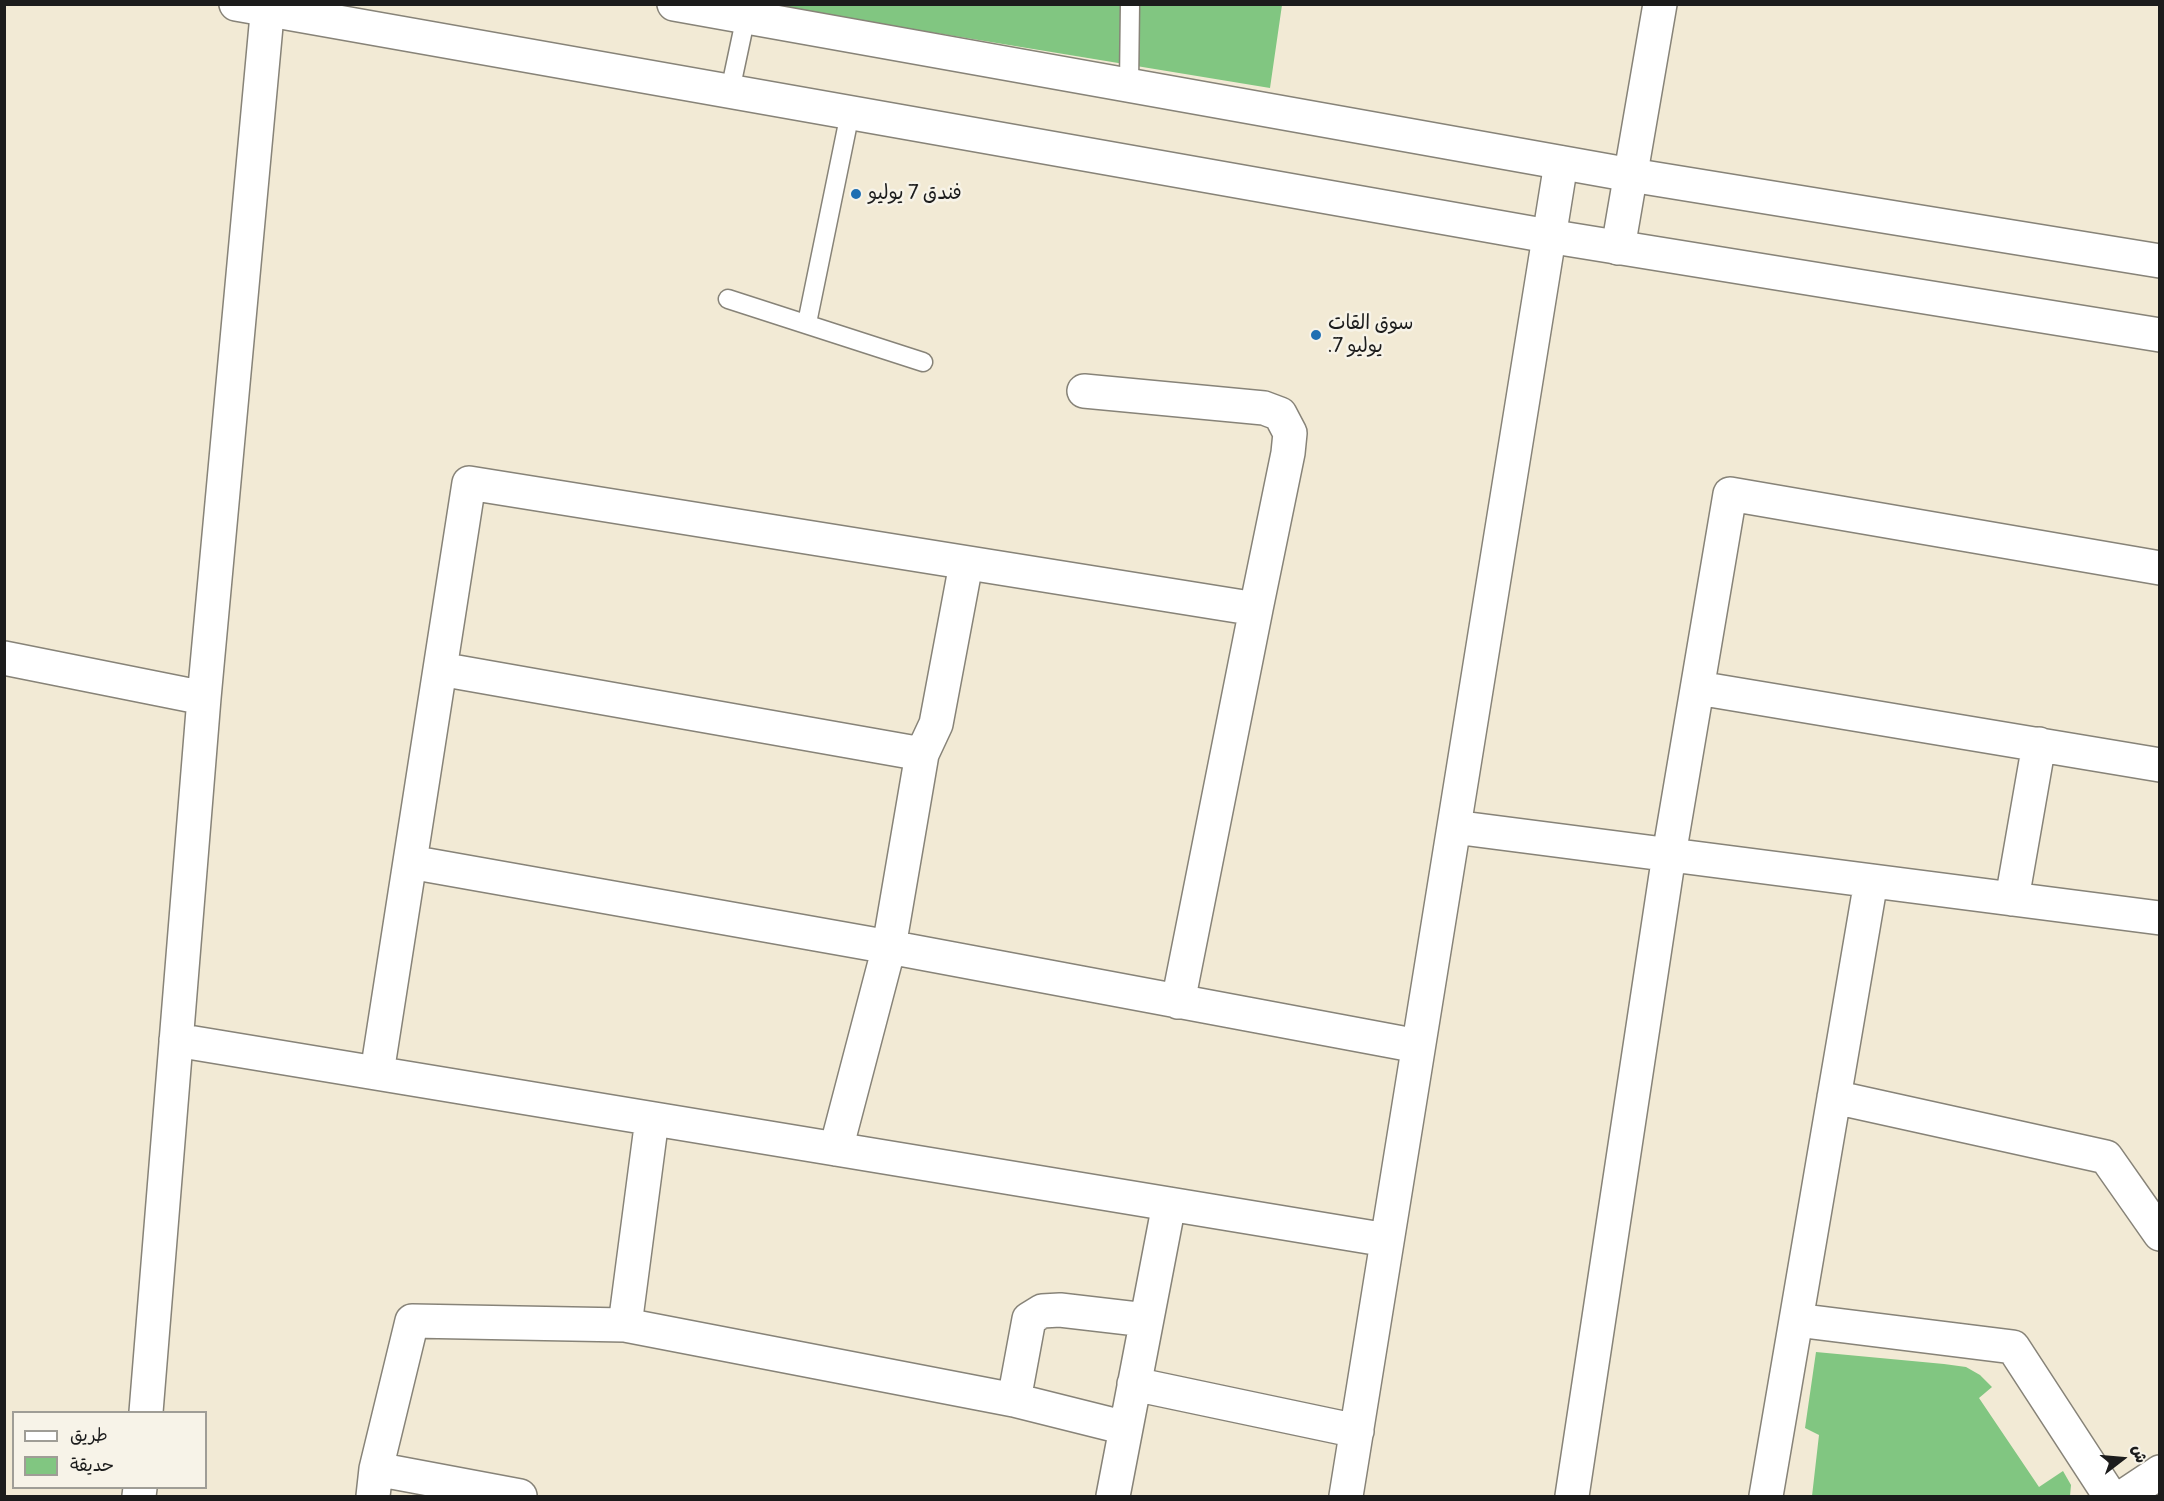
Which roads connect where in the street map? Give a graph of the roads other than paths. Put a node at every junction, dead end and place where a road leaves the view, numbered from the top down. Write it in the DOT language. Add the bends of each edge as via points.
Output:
graph roads {
  1 [pos="236,4"];
  2 [pos="674,4"];
  3 [pos="1130,4"];
  4 [pos="1660,4"];
  5 [pos="269,7"];
  6 [pos="747,11"];
  7 [pos="1129,85"];
  8 [pos="730,91"];
  9 [pos="850,113"];
  10 [pos="1561,163"];
  11 [pos="1631,175"];
  12 [pos="1548,236"];
  13 [pos="1618,248"];
  14 [pos="2160,261"];
  15 [pos="728,299"];
  16 [pos="807,323"];
  17 [pos="2160,335"];
  18 [pos="923,362"];
  19 [pos="1083,391"];
  20 [pos="966,564"];
  21 [pos="2160,568"];
  22 [pos="1256,609"];
  23 [pos="4,658"];
  24 [pos="440,669"];
  25 [pos="1698,688"];
  26 [pos="204,699"];
  27 [pos="2039,744"];
  28 [pos="922,754"];
  29 [pos="2160,765"];
  30 [pos="1454,827"];
  31 [pos="1669,855"];
  32 [pos="410,862"];
  33 [pos="1871,881"];
  34 [pos="2012,899"];
  35 [pos="2160,918"];
  36 [pos="889,947"];
  37 [pos="1178,1002"];
  38 [pos="176,1040"];
  39 [pos="1418,1046"];
  40 [pos="377,1074"];
  41 [pos="1834,1097"];
  42 [pos="652,1119"];
  43 [pos="836,1149"];
  44 [pos="1168,1204"];
  45 [pos="2160,1234"];
  46 [pos="1387,1240"];
  47 [pos="1146,1320"];
  48 [pos="1796,1320"];
  49 [pos="625,1325"];
  50 [pos="1134,1384"];
  51 [pos="1014,1400"];
  52 [pos="146,1411"];
  53 [pos="1126,1428"];
  54 [pos="1357,1431"];
  55 [pos="2160,1472"];
  56 [pos="375,1483"];
  57 [pos="520,1497"];
  58 [pos="1113,1497"];
  59 [pos="1346,1497"];
  60 [pos="1572,1497"];
  61 [pos="1766,1497"];
  62 [pos="2110,1497"];
  63 [pos="2124,1497"];
  1 -- 5 [label="street"];
  2 -- 6 [label="street"];
  3 -- 7 [label="lane"];
  4 -- 11 [label="street"];
  5 -- 8 [label="street"];
  5 -- 26 [label="street"];
  6 -- 7 [label="street"];
  6 -- 8 [label="lane"];
  7 -- 10 [label="street"];
  8 -- 9 [label="street"];
  9 -- 12 [label="street"];
  9 -- 16 [label="lane"];
  10 -- 11 [label="street"];
  10 -- 12 [label="street"];
  11 -- 13 [label="street"];
  11 -- 14 [label="street"];
  12 -- 13 [label="street"];
  12 -- 30 [label="street"];
  13 -- 17 [label="street"];
  15 -- 16 [label="lane"];
  16 -- 18 [label="lane"];
  19 -- 22 [label="street" via="1264,408 1280,414 1290,433 1288,453"];
  20 -- 22 [label="street"];
  20 -- 24 [label="street" via="469,483"];
  20 -- 28 [label="street" via="936,724"];
  21 -- 25 [label="street" via="1730,494"];
  22 -- 37 [label="street"];
  23 -- 26 [label="street"];
  24 -- 28 [label="street"];
  24 -- 32 [label="street"];
  25 -- 27 [label="street"];
  25 -- 31 [label="street"];
  26 -- 38 [label="street"];
  27 -- 29 [label="street"];
  27 -- 34 [label="street"];
  28 -- 36 [label="street"];
  30 -- 31 [label="street"];
  30 -- 39 [label="street"];
  31 -- 33 [label="street"];
  31 -- 60 [label="street"];
  32 -- 36 [label="street"];
  32 -- 40 [label="street"];
  33 -- 34 [label="street"];
  33 -- 41 [label="street"];
  34 -- 35 [label="street"];
  36 -- 37 [label="street"];
  36 -- 43 [label="street"];
  37 -- 39 [label="street"];
  38 -- 40 [label="street"];
  38 -- 52 [label="street"];
  39 -- 46 [label="street"];
  40 -- 42 [label="street"];
  41 -- 45 [label="street" via="2106,1157"];
  41 -- 48 [label="street"];
  42 -- 43 [label="street"];
  42 -- 49 [label="street"];
  43 -- 44 [label="street"];
  44 -- 46 [label="street"];
  44 -- 47 [label="street"];
  46 -- 54 [label="street"];
  47 -- 50 [label="street"];
  47 -- 51 [label="street" via="1042,1311 1029,1319"];
  48 -- 61 [label="street"];
  48 -- 62 [label="street" via="2013,1347"];
  49 -- 51 [label="street"];
  49 -- 56 [label="street" via="412,1321"];
  50 -- 53 [label="street"];
  50 -- 54 [label="street"];
  51 -- 53 [label="street"];
  53 -- 58 [label="street"];
  54 -- 59 [label="street"];
  55 -- 63 [label="street"];
  56 -- 57 [label="street"];
}
